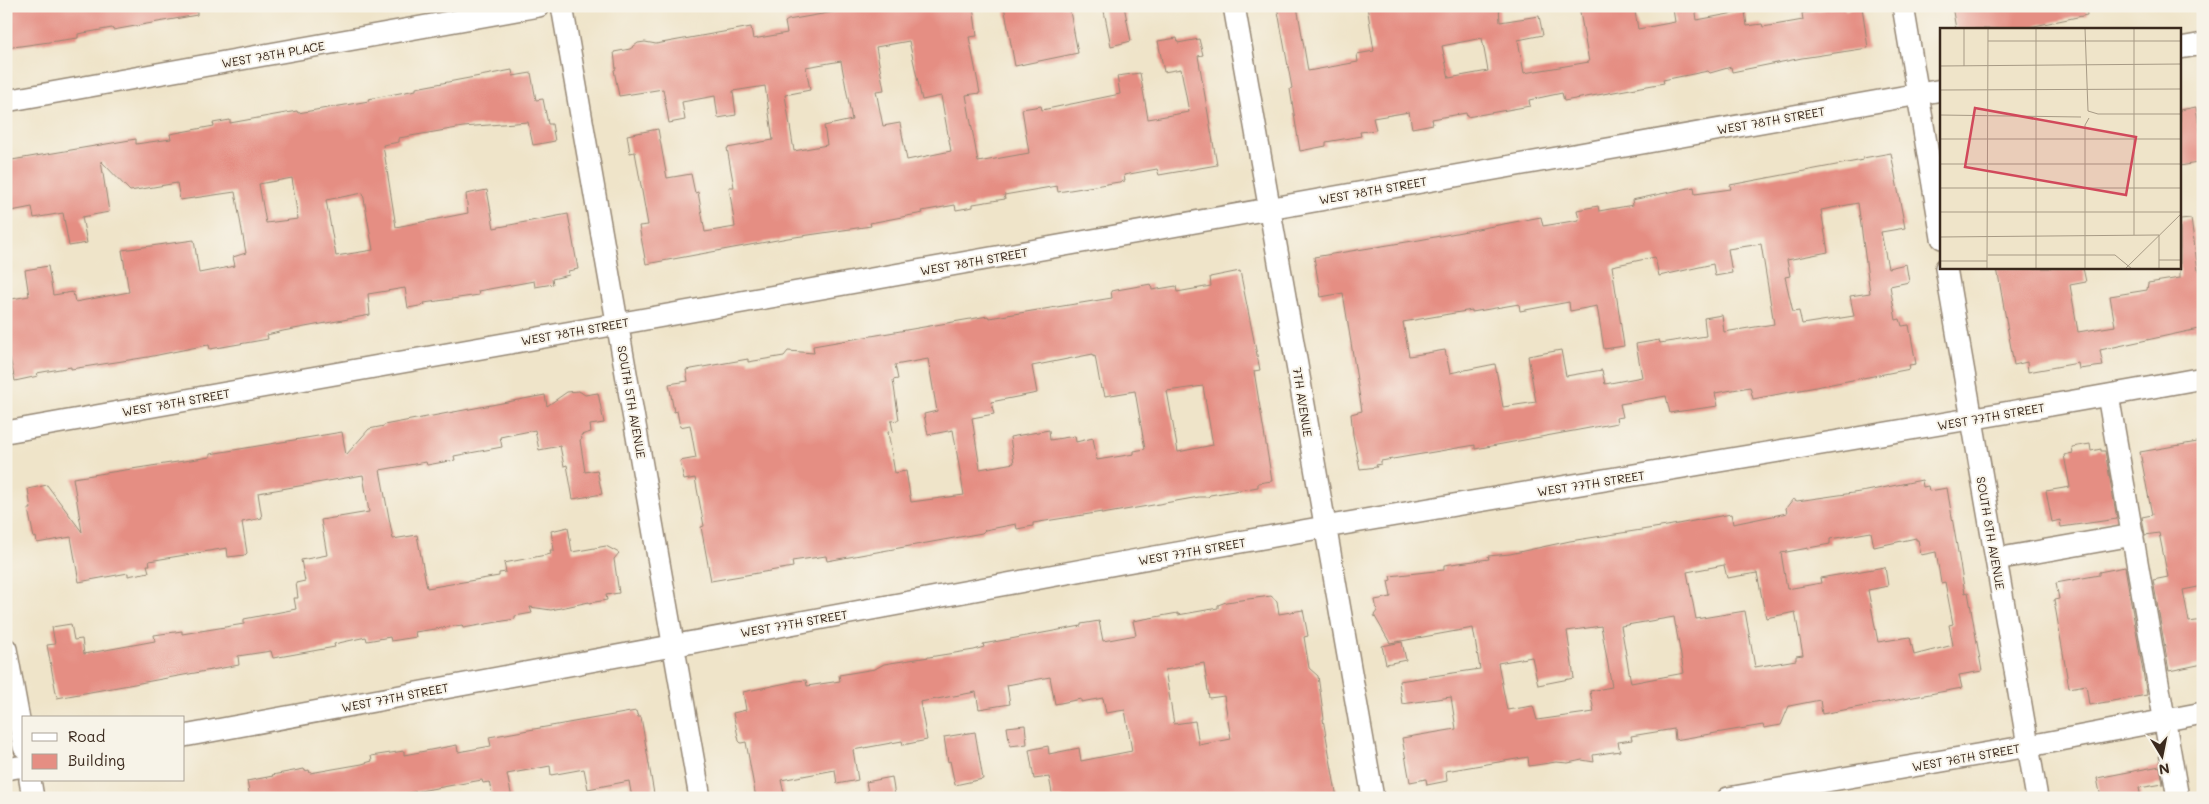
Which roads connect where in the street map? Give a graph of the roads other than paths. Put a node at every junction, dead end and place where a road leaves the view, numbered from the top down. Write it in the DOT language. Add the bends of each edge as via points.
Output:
graph roads {
  1 [pos="539,6"];
  2 [pos="562,6"];
  3 [pos="1234,6"];
  4 [pos="1903,6"];
  5 [pos="2203,44"];
  6 [pos="2182,48"];
  7 [pos="1940,90"];
  8 [pos="1918,94"];
  9 [pos="6,101"];
  10 [pos="1271,208"];
  11 [pos="1940,226"];
  12 [pos="1946,269"];
  13 [pos="619,324"];
  14 [pos="2203,378"];
  15 [pos="2108,395"];
  16 [pos="1971,420"];
  17 [pos="6,432"];
  18 [pos="1324,527"];
  19 [pos="2133,535"];
  20 [pos="1996,559"];
  21 [pos="675,644"];
  22 [pos="6,649"];
  23 [pos="2203,713"];
  24 [pos="2165,720"];
  25 [pos="22,736"];
  26 [pos="185,736"];
  27 [pos="2029,746"];
  28 [pos="22,766"];
  29 [pos="6,769"];
  30 [pos="30,782"];
  31 [pos="33,798"];
  32 [pos="700,798"];
  33 [pos="1373,798"];
  34 [pos="1728,798"];
  35 [pos="2037,798"];
  36 [pos="2178,798"];
  1 -- 9 [label="street, WEST 78TH PLACE"];
  2 -- 13 [label="street, SOUTH 5TH AVENUE"];
  3 -- 10 [label="street, 7TH AVENUE"];
  4 -- 8 [label="street"];
  5 -- 6 [label="street"];
  7 -- 8 [label="street, WEST 78TH STREET"];
  8 -- 10 [label="street, WEST 78TH STREET"];
  8 -- 11 [label="street"];
  10 -- 13 [label="street, WEST 78TH STREET"];
  10 -- 18 [label="street, 7TH AVENUE"];
  12 -- 16 [label="street, SOUTH 8TH AVENUE"];
  13 -- 17 [label="street, WEST 78TH STREET"];
  13 -- 21 [label="street, SOUTH 5TH AVENUE"];
  14 -- 15 [label="street, WEST 77TH STREET"];
  15 -- 16 [label="street, WEST 77TH STREET"];
  15 -- 19 [label="street"];
  16 -- 18 [label="street, WEST 77TH STREET"];
  16 -- 20 [label="street, SOUTH 8TH AVENUE"];
  18 -- 21 [label="street, WEST 77TH STREET"];
  18 -- 33 [label="street, 7TH AVENUE"];
  19 -- 20 [label="street"];
  19 -- 24 [label="street"];
  20 -- 27 [label="street, SOUTH 8TH AVENUE"];
  21 -- 26 [label="street, WEST 77TH STREET"];
  21 -- 32 [label="street, SOUTH 5TH AVENUE"];
  22 -- 25 [label="street"];
  23 -- 24 [label="street, WEST 76TH STREET"];
  24 -- 27 [label="street, WEST 76TH STREET"];
  24 -- 36 [label="street"];
  27 -- 34 [label="street, WEST 76TH STREET"];
  27 -- 35 [label="street, SOUTH 8TH AVENUE"];
  28 -- 29 [label="street"];
  30 -- 31 [label="street"];
}
